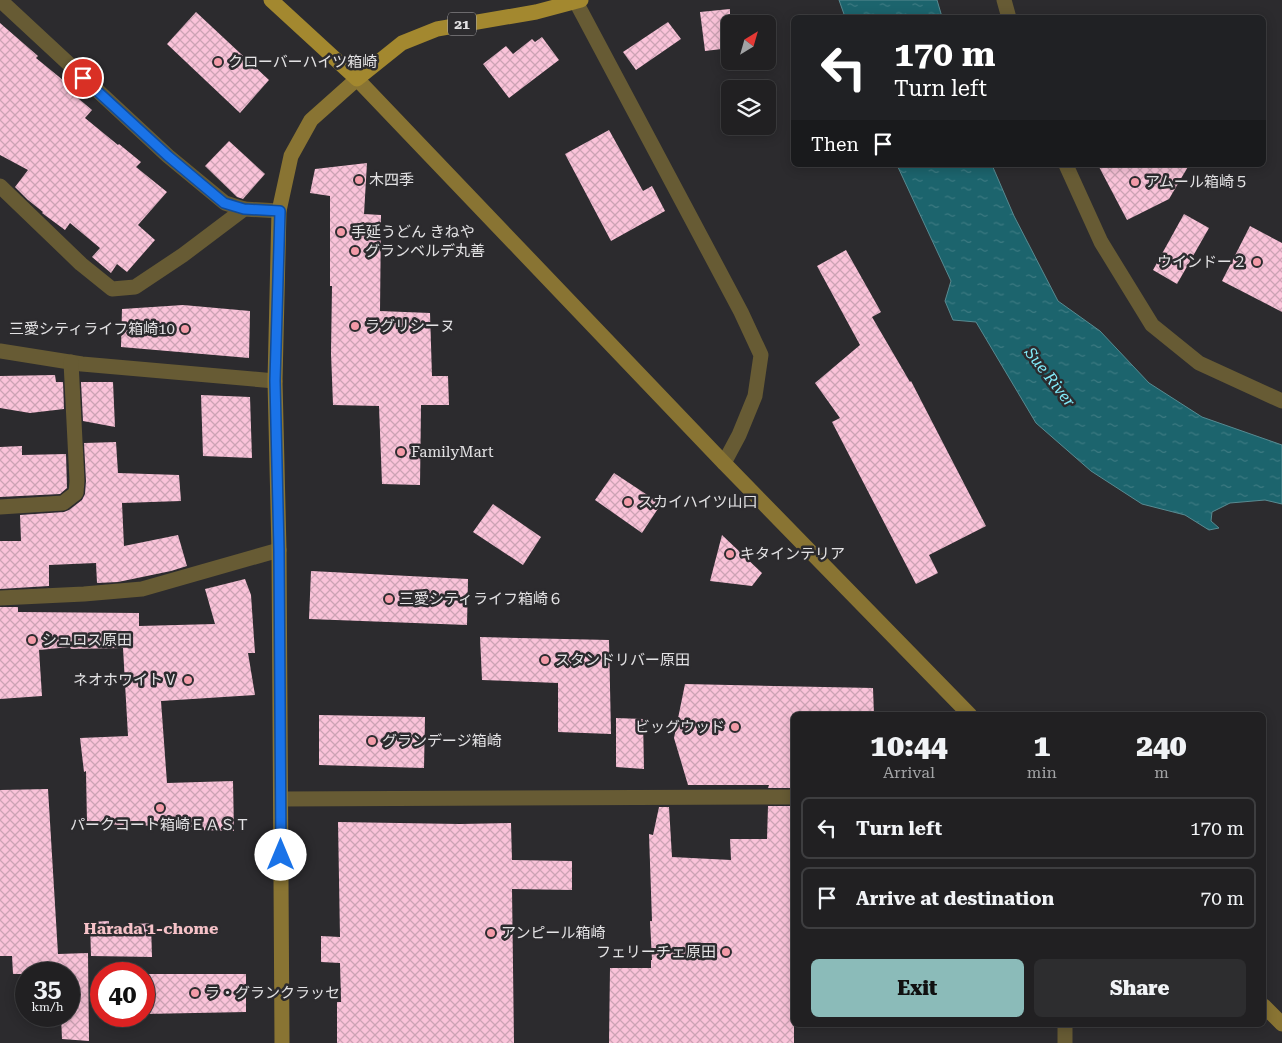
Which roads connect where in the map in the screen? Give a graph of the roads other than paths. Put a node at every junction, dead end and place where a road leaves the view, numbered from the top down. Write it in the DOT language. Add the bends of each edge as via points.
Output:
graph roads {
  1 [pos="0,0"];
  2 [pos="272,0"];
  3 [pos="1004,0"];
  4 [pos="578,1"];
  5 [pos="1009,15"];
  6 [pos="357,79"];
  7 [pos="1067,167"];
  8 [pos="0,186"];
  9 [pos="244,209"];
  10 [pos="280,211"];
  11 [pos="0,351"];
  12 [pos="71,362"];
  13 [pos="275,381"];
  14 [pos="1282,400"];
  15 [pos="724,463"];
  16 [pos="0,507"];
  17 [pos="279,550"];
  18 [pos="0,598"];
  19 [pos="967,712"];
  20 [pos="791,797"];
  21 [pos="281,799"];
  22 [pos="1266,1008"];
  23 [pos="1282,1024"];
  24 [pos="1065,1027"];
  25 [pos="282,1043"];
  26 [pos="1065,1043"];
  1 -- 9 [label="street" via="168,156 224,203"];
  2 -- 6 [label="main road"];
  3 -- 5 [label="street"];
  4 -- 6 [label="main road, 21" via="536,12 437,29 402,43"];
  4 -- 15 [label="street" via="761,354 755,396"];
  6 -- 10 [label="street" via="311,120 291,156"];
  6 -- 15 [label="street"];
  7 -- 14 [label="street" via="1101,242 1152,325 1200,363"];
  8 -- 9 [label="street" via="81,264 112,289 135,287"];
  9 -- 10 [label="street"];
  10 -- 13 [label="street"];
  11 -- 12 [label="street"];
  12 -- 13 [label="street"];
  12 -- 16 [label="street" via="76,493 63,504"];
  13 -- 17 [label="street"];
  15 -- 19 [label="street"];
  17 -- 18 [label="street" via="142,589"];
  17 -- 21 [label="street"];
  20 -- 21 [label="street"];
  21 -- 25 [label="street"];
  22 -- 23 [label="street"];
  24 -- 26 [label="street"];
}
